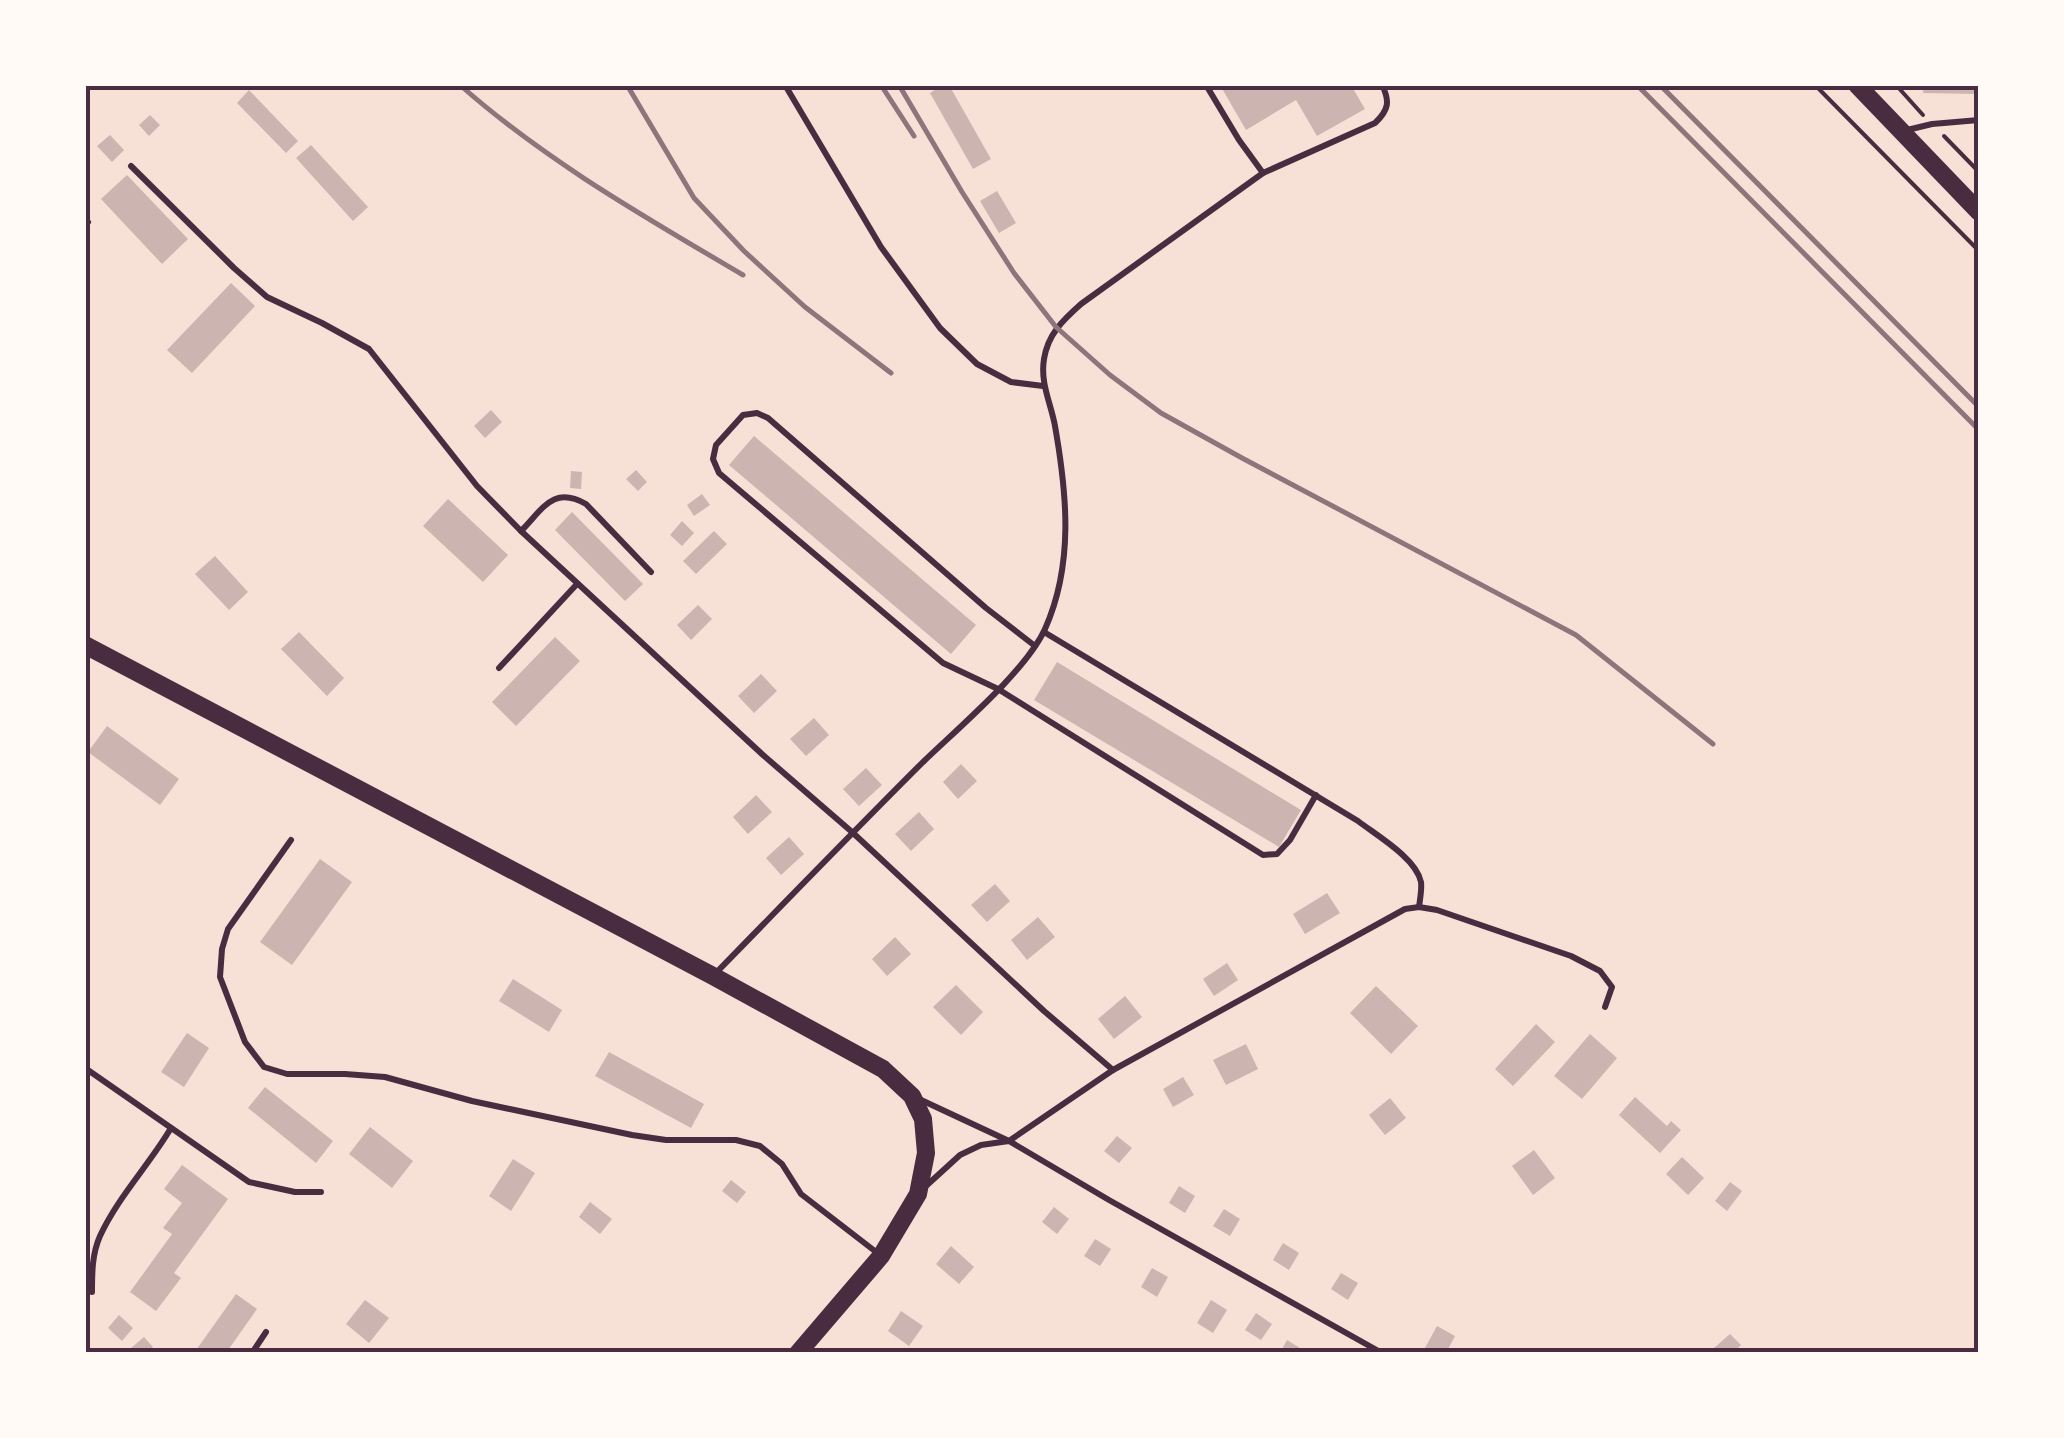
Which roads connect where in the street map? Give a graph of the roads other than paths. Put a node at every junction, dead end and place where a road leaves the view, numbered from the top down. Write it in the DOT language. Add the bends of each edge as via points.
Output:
graph roads {
  1 [pos="785,85"];
  2 [pos="1206,85"];
  3 [pos="1382,85"];
  4 [pos="1858,85"];
  5 [pos="1979,120"];
  6 [pos="1902,131"];
  7 [pos="132,166"];
  8 [pos="1263,174"];
  9 [pos="1979,212"];
  10 [pos="1043,386"];
  11 [pos="521,531"];
  12 [pos="651,572"];
  13 [pos="577,584"];
  14 [pos="1044,632"];
  15 [pos="85,645"];
  16 [pos="1035,646"];
  17 [pos="499,668"];
  18 [pos="998,689"];
  19 [pos="1316,795"];
  20 [pos="852,832"];
  21 [pos="291,840"];
  22 [pos="1419,907"];
  23 [pos="713,976"];
  24 [pos="1605,1007"];
  25 [pos="85,1068"];
  26 [pos="1113,1070"];
  27 [pos="912,1096"];
  28 [pos="171,1128"];
  29 [pos="1009,1141"];
  30 [pos="320,1192"];
  31 [pos="918,1194"];
  32 [pos="881,1256"];
  33 [pos="92,1292"];
  34 [pos="266,1332"];
  35 [pos="252,1353"];
  36 [pos="798,1353"];
  37 [pos="1382,1353"];
  1 -- 10 [label="lane" via="882,247 940,328 977,364 1011,382"];
  2 -- 8 [label="lane"];
  3 -- 8 [label="lane" via="1388,108 1376,123"];
  4 -- 6 [label="main road"];
  5 -- 6 [label="lane"];
  6 -- 9 [label="main road"];
  7 -- 11 [label="lane" via="268,297 369,350"];
  8 -- 10 [label="lane" via="1056,327 1044,358"];
  10 -- 14 [label="lane" via="1054,419 1066,517 1061,580"];
  11 -- 12 [label="lane" via="550,501 578,500"];
  11 -- 13 [label="lane"];
  13 -- 17 [label="lane"];
  13 -- 20 [label="lane"];
  14 -- 16 [label="lane"];
  14 -- 19 [label="lane"];
  15 -- 23 [label="main road"];
  16 -- 18 [label="lane"];
  16 -- 18 [label="lane" via="768,418 743,415 716,445 719,473 943,663"];
  18 -- 19 [label="lane" via="1263,855 1276,854 1290,840"];
  18 -- 20 [label="lane"];
  19 -- 22 [label="lane" via="1413,866 1421,882"];
  20 -- 23 [label="lane"];
  20 -- 26 [label="lane"];
  21 -- 32 [label="lane" via="228,929 222,949 220,977 245,1042 264,1068 385,1077 632,1134 760,1146 782,1164 801,1194"];
  22 -- 24 [label="lane" via="1600,971 1612,987"];
  22 -- 26 [label="lane"];
  23 -- 27 [label="main road" via="883,1069"];
  25 -- 28 [label="lane"];
  26 -- 29 [label="lane"];
  27 -- 29 [label="lane"];
  27 -- 31 [label="main road" via="923,1119 926,1152"];
  28 -- 30 [label="lane" via="249,1182"];
  28 -- 33 [label="lane" via="99,1238"];
  29 -- 31 [label="lane" via="960,1154"];
  29 -- 37 [label="lane"];
  31 -- 32 [label="main road"];
  32 -- 36 [label="main road"];
  34 -- 35 [label="lane"];
}
